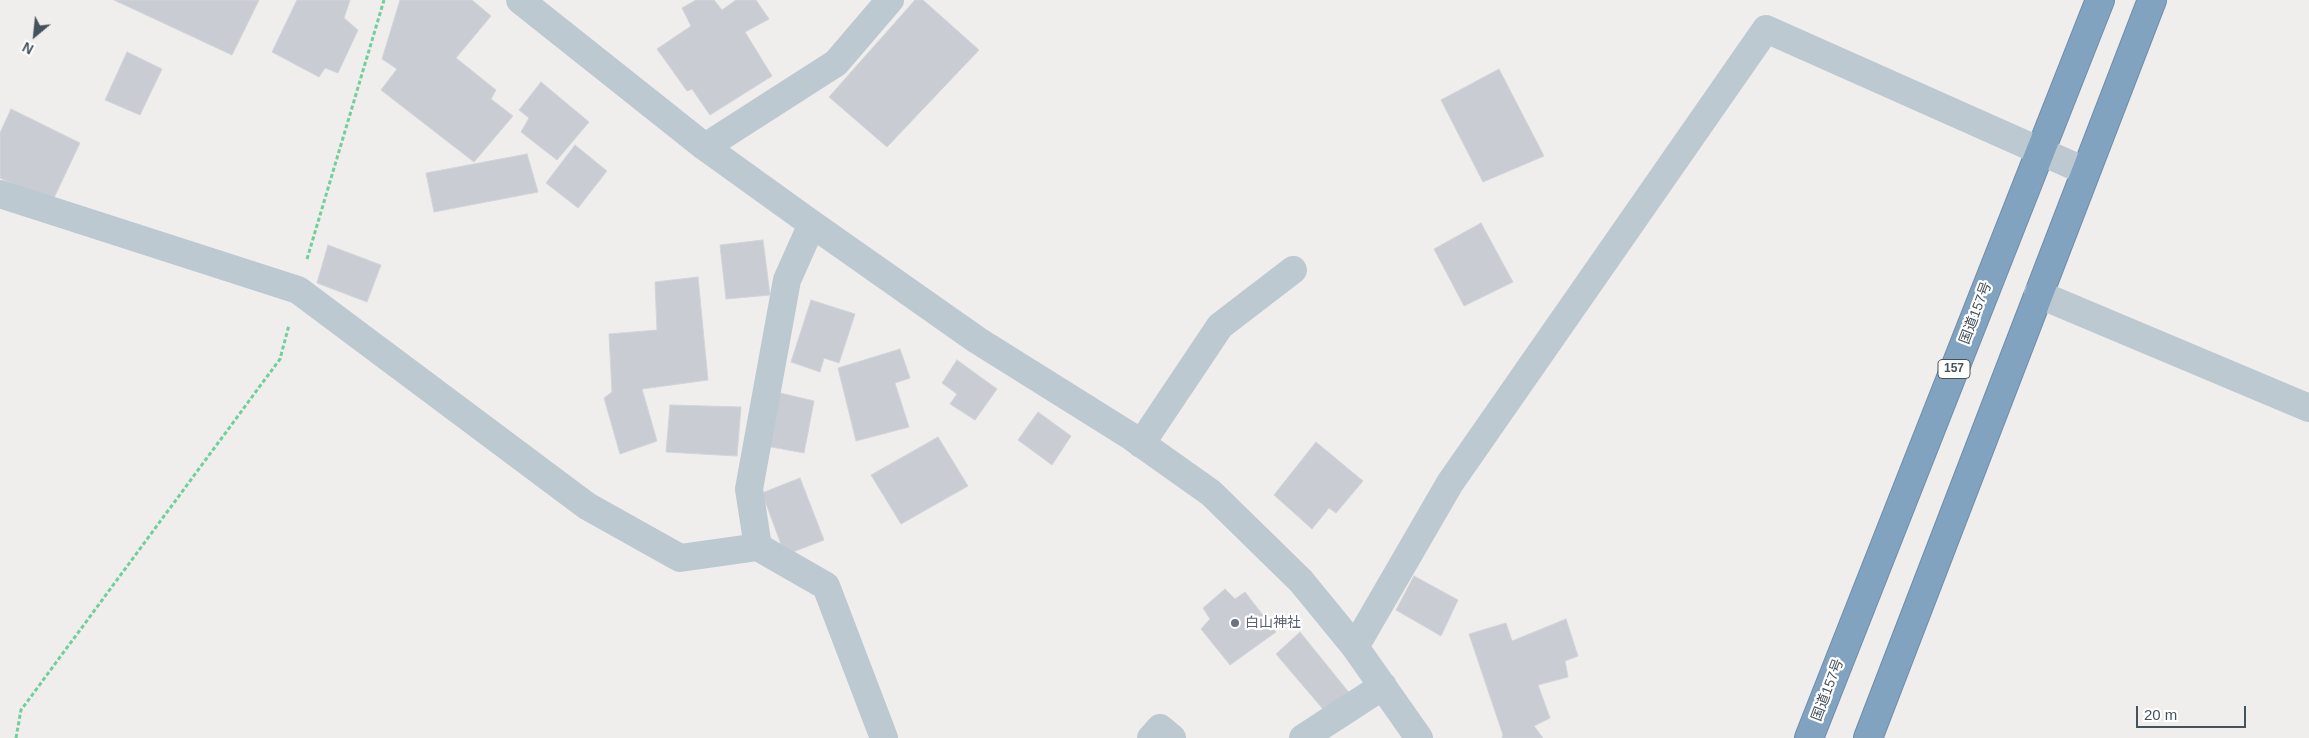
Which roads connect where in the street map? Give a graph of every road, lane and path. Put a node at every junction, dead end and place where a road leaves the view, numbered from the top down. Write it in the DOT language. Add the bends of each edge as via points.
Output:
graph roads {
  1 [pos="384,0"];
  2 [pos="520,0"];
  3 [pos="890,0"];
  4 [pos="2100,0"];
  5 [pos="2152,0"];
  6 [pos="705,147"];
  7 [pos="2040,149"];
  8 [pos="2085,171"];
  9 [pos="0,194"];
  10 [pos="812,224"];
  11 [pos="1293,270"];
  12 [pos="298,290"];
  13 [pos="2038,294"];
  14 [pos="2309,408"];
  15 [pos="1141,444"];
  16 [pos="758,547"];
  17 [pos="1355,647"];
  18 [pos="1383,686"];
  19 [pos="16,738"];
  20 [pos="884,738"];
  21 [pos="1150,738"];
  22 [pos="1172,738"];
  23 [pos="1303,738"];
  24 [pos="1419,738"];
  25 [pos="1809,738"];
  26 [pos="1868,738"];
  1 -- 12 [label="path"];
  2 -- 6 [label="street"];
  3 -- 6 [label="street" via="836,63"];
  4 -- 7 [label="highway, 国道157号 / 157"];
  5 -- 8 [label="highway"];
  6 -- 10 [label="street"];
  7 -- 8 [label="street"];
  7 -- 17 [label="street" via="1766,29 1450,483"];
  7 -- 25 [label="highway, 国道157号 / 157"];
  8 -- 13 [label="highway"];
  9 -- 12 [label="street"];
  10 -- 15 [label="street" via="977,340"];
  10 -- 16 [label="street" via="788,280 749,489"];
  11 -- 15 [label="street" via="1220,326"];
  12 -- 16 [label="street" via="587,506 680,558"];
  12 -- 19 [label="path" via="280,359 21,710"];
  13 -- 14 [label="street"];
  13 -- 26 [label="highway"];
  15 -- 17 [label="street" via="1211,493 1301,581"];
  16 -- 20 [label="street" via="826,586"];
  17 -- 18 [label="street"];
  18 -- 23 [label="street"];
  18 -- 24 [label="street"];
  21 -- 22 [label="street" via="1160,728"];
}
